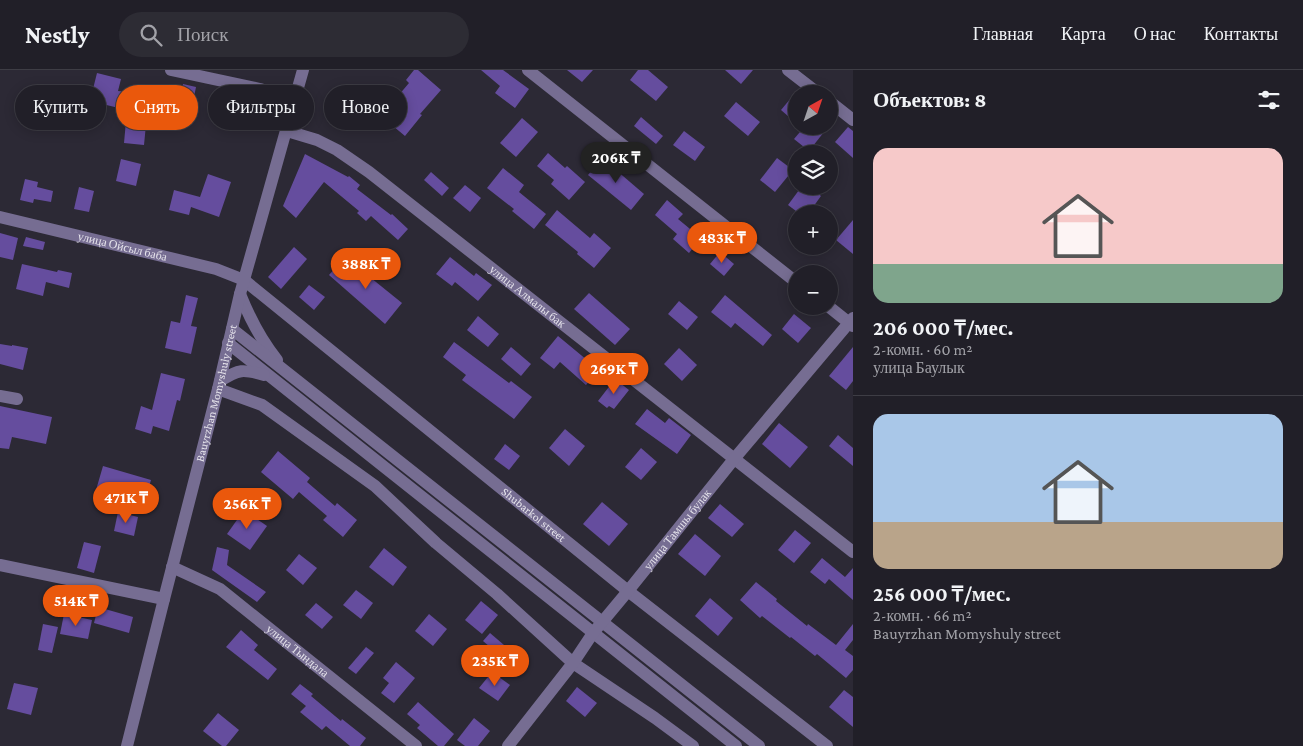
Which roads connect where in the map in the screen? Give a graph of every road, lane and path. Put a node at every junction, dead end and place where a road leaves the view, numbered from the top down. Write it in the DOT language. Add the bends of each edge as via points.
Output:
graph roads {
  1 [pos="171,70"];
  2 [pos="303,70"];
  3 [pos="528,70"];
  4 [pos="788,70"];
  5 [pos="238,85"];
  6 [pos="299,85"];
  7 [pos="807,85"];
  8 [pos="838,108"];
  9 [pos="853,120"];
  10 [pos="287,131"];
  11 [pos="0,217"];
  12 [pos="788,276"];
  13 [pos="244,280"];
  14 [pos="240,294"];
  15 [pos="838,313"];
  16 [pos="852,322"];
  17 [pos="232,329"];
  18 [pos="228,343"];
  19 [pos="290,375"];
  20 [pos="272,377"];
  21 [pos="219,385"];
  22 [pos="0,396"];
  23 [pos="17,400"];
  24 [pos="734,459"];
  25 [pos="853,552"];
  26 [pos="0,565"];
  27 [pos="172,567"];
  28 [pos="628,591"];
  29 [pos="164,599"];
  30 [pos="602,622"];
  31 [pos="593,633"];
  32 [pos="574,663"];
  33 [pos="132,744"];
  34 [pos="416,746"];
  35 [pos="508,746"];
  36 [pos="693,746"];
  37 [pos="736,746"];
  38 [pos="759,746"];
  39 [pos="827,746"];
  1 -- 5 [label="street"];
  2 -- 6 [label="street, Bauyrzhan Momyshuly street"];
  3 -- 12 [label="street"];
  4 -- 7 [label="street"];
  8 -- 9 [label="street"];
  10 -- 13 [label="street, Bauyrzhan Momyshuly street"];
  10 -- 24 [label="street, улица Алмалы бак" via="317,140 369,172"];
  11 -- 13 [label="street, улица Ойсыл баба" via="216,268"];
  13 -- 14 [label="street, Bauyrzhan Momyshuly street"];
  13 -- 28 [label="street, Shubarkol street"];
  14 -- 17 [label="street, Bauyrzhan Momyshuly street"];
  14 -- 19 [label="street" via="249,318"];
  15 -- 16 [label="street"];
  16 -- 24 [label="street, улица Тамшы булак"];
  17 -- 18 [label="street, Bauyrzhan Momyshuly street"];
  17 -- 19 [label="street"];
  18 -- 20 [label="street"];
  18 -- 21 [label="street, Bauyrzhan Momyshuly street"];
  19 -- 30 [label="street"];
  20 -- 21 [label="street" via="240,371"];
  20 -- 31 [label="street"];
  21 -- 27 [label="street, Bauyrzhan Momyshuly street"];
  21 -- 32 [label="street" via="262,405 375,486"];
  22 -- 23 [label="street"];
  24 -- 25 [label="street, улица Алмалы бак"];
  24 -- 28 [label="street, улица Тамшы булак"];
  26 -- 29 [label="street"];
  27 -- 29 [label="street, Bauyrzhan Momyshuly street"];
  27 -- 34 [label="street, улица Тындала" via="220,589"];
  28 -- 30 [label="street, улица Тамшы булак"];
  28 -- 39 [label="street, Shubarkol street"];
  29 -- 33 [label="street, Bauyrzhan Momyshuly street"];
  30 -- 31 [label="street, улица Тамшы булак"];
  30 -- 38 [label="street"];
  31 -- 32 [label="street, улица Тамшы булак"];
  31 -- 37 [label="street"];
  32 -- 35 [label="street, улица Тамшы булак"];
  32 -- 36 [label="street"];
}
